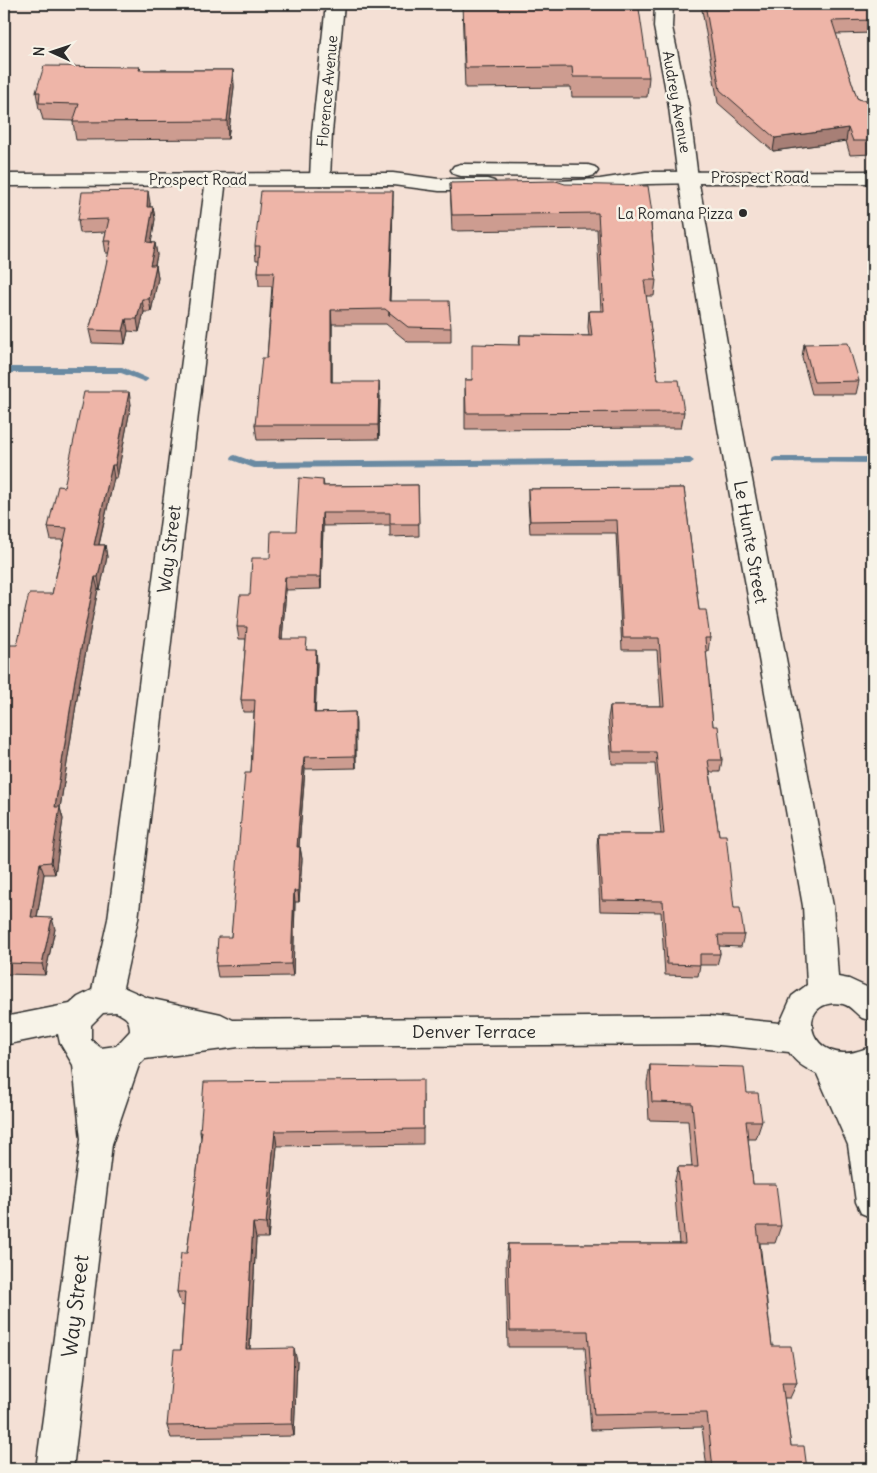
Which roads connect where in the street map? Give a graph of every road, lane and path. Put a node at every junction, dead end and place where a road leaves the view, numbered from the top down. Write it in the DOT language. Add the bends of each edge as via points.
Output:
graph roads {
  1 [pos="335,4"];
  2 [pos="651,4"];
  3 [pos="656,4"];
  4 [pos="662,4"];
  5 [pos="663,27"];
  6 [pos="873,177"];
  7 [pos="688,178"];
  8 [pos="216,179"];
  9 [pos="320,179"];
  10 [pos="4,180"];
  11 [pos="849,997"];
  12 [pos="126,1004"];
  13 [pos="78,1016"];
  14 [pos="797,1028"];
  15 [pos="5,1031"];
  16 [pos="239,1033"];
  17 [pos="133,1052"];
  18 [pos="82,1054"];
  19 [pos="869,1063"];
  20 [pos="829,1066"];
  21 [pos="96,1144"];
  22 [pos="864,1144"];
  23 [pos="873,1202"];
  24 [pos="54,1469"];
  1 -- 9 [label="street, Florence Avenue"];
  2 -- 5 [label="street, Audrey Avenue"];
  3 -- 4 [label="street"];
  4 -- 5 [label="street, Audrey Avenue"];
  5 -- 7 [label="street, Audrey Avenue" via="679,107"];
  6 -- 7 [label="street, Prospect Road"];
  7 -- 9 [label="street, Prospect Road" via="646,178 600,185 438,185 393,179"];
  7 -- 11 [label="street, Le Hunte Street" via="727,412 818,906"];
  8 -- 9 [label="street, Prospect Road"];
  8 -- 10 [label="street, Prospect Road"];
  8 -- 12 [label="street, Way Street" via="123,919"];
  11 -- 14 [label="street" via="804,1001"];
  12 -- 13 [label="street" via="90,1005"];
  12 -- 16 [label="street, Denver Terrace"];
  12 -- 17 [label="street" via="146,1022 146,1034"];
  13 -- 15 [label="street"];
  13 -- 18 [label="street" via="73,1032"];
  14 -- 16 [label="street, Denver Terrace"];
  14 -- 20 [label="street" via="810,1054"];
  15 -- 18 [label="street"];
  16 -- 17 [label="street, Denver Terrace"];
  17 -- 18 [label="street" via="107,1063"];
  17 -- 21 [label="street, Way Street"];
  18 -- 21 [label="street, Way Street"];
  19 -- 20 [label="street" via="847,1069"];
  19 -- 22 [label="street"];
  20 -- 22 [label="street"];
  21 -- 24 [label="street, Way Street"];
  22 -- 23 [label="street"];
}
